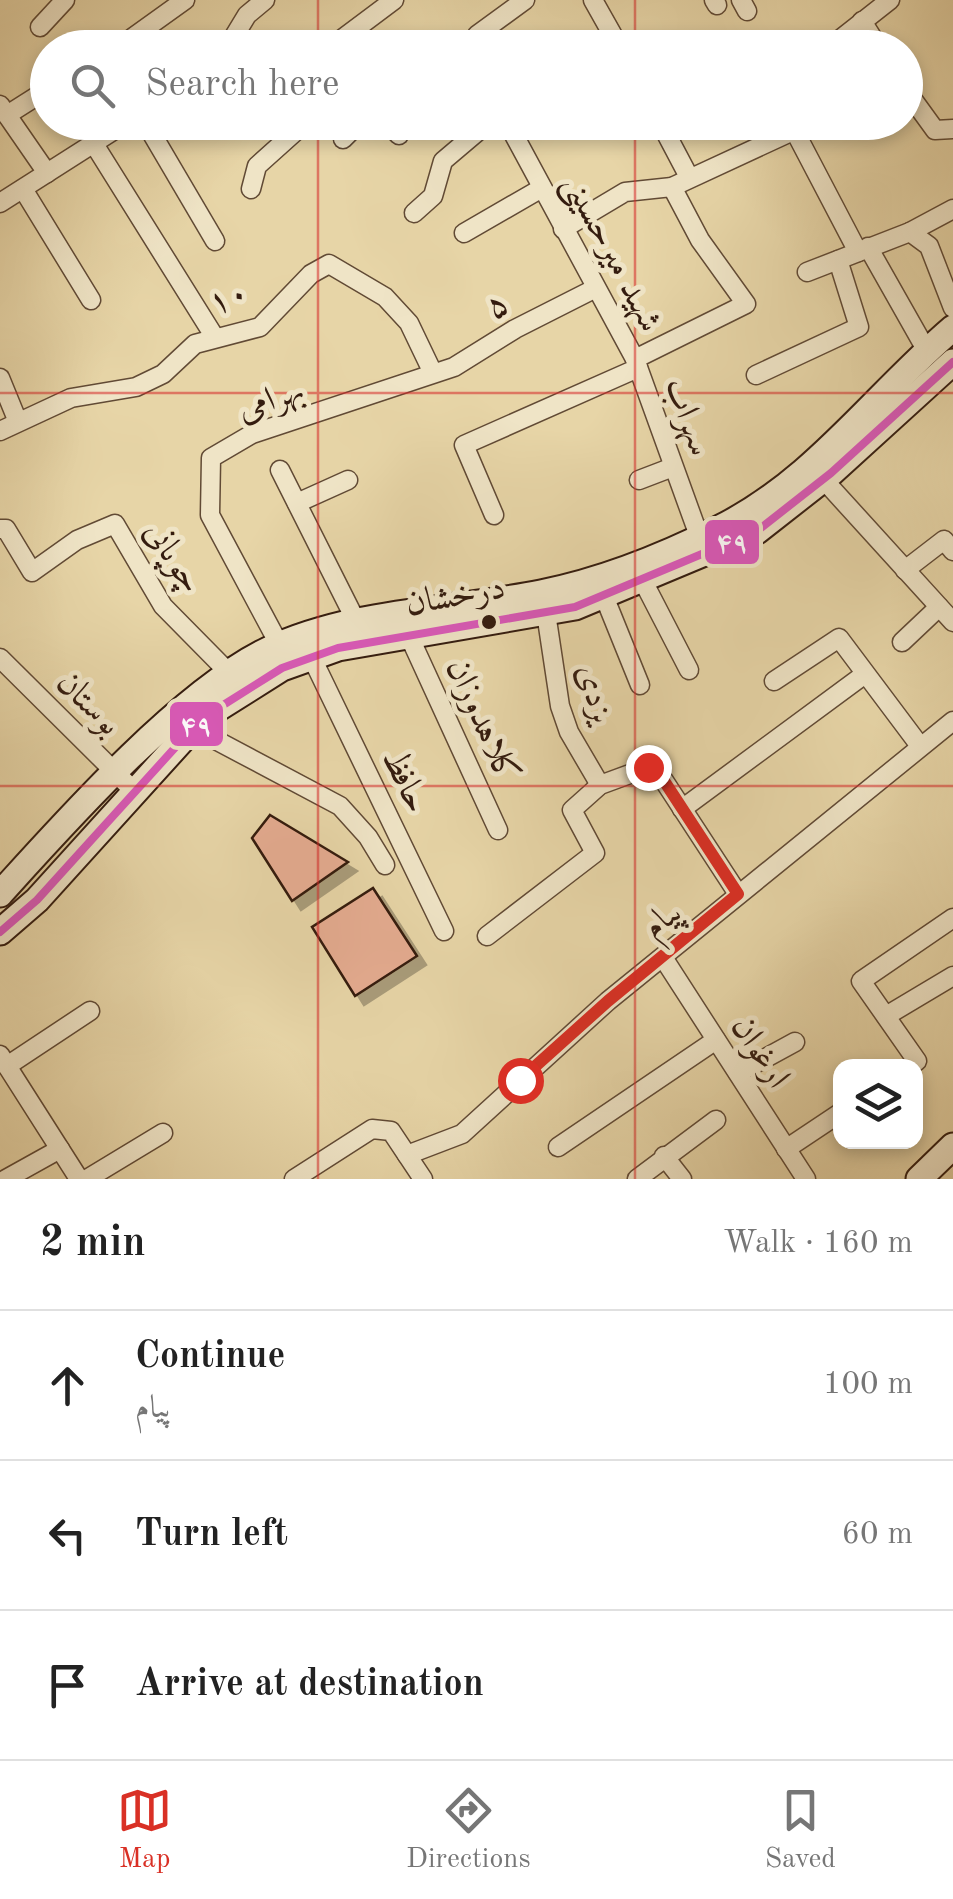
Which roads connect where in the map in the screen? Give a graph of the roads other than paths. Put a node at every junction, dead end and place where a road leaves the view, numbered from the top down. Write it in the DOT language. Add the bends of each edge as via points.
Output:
graph roads {
  1 [pos="65,0"];
  2 [pos="185,0"];
  3 [pos="394,0"];
  4 [pos="525,0"];
  5 [pos="593,0"];
  6 [pos="890,0"];
  7 [pos="258,2"];
  8 [pos="862,21"];
  9 [pos="40,26"];
  10 [pos="143,30"];
  11 [pos="239,30"];
  12 [pos="354,30"];
  13 [pos="484,30"];
  14 [pos="610,30"];
  15 [pos="851,30"];
  16 [pos="868,30"];
  17 [pos="30,98"];
  18 [pos="4,110"];
  19 [pos="923,113"];
  20 [pos="953,130"];
  21 [pos="100,140"];
  22 [pos="156,140"];
  23 [pos="286,140"];
  24 [pos="467,140"];
  25 [pos="517,140"];
  26 [pos="669,140"];
  27 [pos="765,140"];
  28 [pos="801,140"];
  29 [pos="94,144"];
  30 [pos="47,173"];
  31 [pos="689,178"];
  32 [pos="672,187"];
  33 [pos="542,188"];
  34 [pos="22,189"];
  35 [pos="251,189"];
  36 [pos="0,203"];
  37 [pos="953,209"];
  38 [pos="414,213"];
  39 [pos="563,229"];
  40 [pos="910,232"];
  41 [pos="464,233"];
  42 [pos="215,241"];
  43 [pos="863,250"];
  44 [pos="838,260"];
  45 [pos="807,272"];
  46 [pos="594,289"];
  47 [pos="91,300"];
  48 [pos="953,308"];
  49 [pos="953,328"];
  50 [pos="214,336"];
  51 [pos="928,353"];
  52 [pos="953,362"];
  53 [pos="637,363"];
  54 [pos="432,371"];
  55 [pos="756,375"];
  56 [pos="0,378"];
  57 [pos="18,422"];
  58 [pos="0,431"];
  59 [pos="673,466"];
  60 [pos="280,470"];
  61 [pos="823,479"];
  62 [pos="348,480"];
  63 [pos="639,480"];
  64 [pos="296,504"];
  65 [pos="494,514"];
  66 [pos="0,530"];
  67 [pos="702,545"];
  68 [pos="953,551"];
  69 [pos="905,570"];
  70 [pos="642,581"];
  71 [pos="604,596"];
  72 [pos="939,606"];
  73 [pos="546,613"];
  74 [pos="953,622"];
  75 [pos="357,623"];
  76 [pos="410,638"];
  77 [pos="902,642"];
  78 [pos="280,646"];
  79 [pos="0,658"];
  80 [pos="312,658"];
  81 [pos="689,670"];
  82 [pos="865,674"];
  83 [pos="774,681"];
  84 [pos="239,683"];
  85 [pos="640,685"];
  86 [pos="953,721"];
  87 [pos="192,728"];
  88 [pos="920,746"];
  89 [pos="126,783"];
  90 [pos="600,786"];
  91 [pos="682,809"];
  92 [pos="498,830"];
  93 [pos="385,865"];
  94 [pos="0,894"];
  95 [pos="738,894"];
  96 [pos="953,918"];
  97 [pos="444,931"];
  98 [pos="0,932"];
  99 [pos="487,936"];
  100 [pos="664,959"];
  101 [pos="953,976"];
  102 [pos="90,1011"];
  103 [pos="886,1016"];
  104 [pos="716,1040"];
  105 [pos="796,1042"];
  106 [pos="916,1059"];
  107 [pos="4,1061"];
  108 [pos="738,1074"];
  109 [pos="833,1117"];
  110 [pos="716,1120"];
  111 [pos="163,1133"];
  112 [pos="953,1146"];
  113 [pos="558,1147"];
  114 [pos="786,1148"];
  115 [pos="60,1150"];
  116 [pos="407,1154"];
  117 [pos="664,1156"];
  118 [pos="6,1179"];
  119 [pos="79,1179"];
  120 [pos="87,1179"];
  121 [pos="294,1179"];
  122 [pos="423,1179"];
  123 [pos="636,1179"];
  124 [pos="682,1179"];
  125 [pos="801,1179"];
  126 [pos="919,1179"];
  1 -- 9 [label="street"];
  2 -- 10 [label="street"];
  3 -- 12 [label="street"];
  4 -- 13 [label="street"];
  5 -- 14 [label="street"];
  6 -- 8 [label="street"];
  7 -- 11 [label="street"];
  8 -- 15 [label="street"];
  8 -- 16 [label="street"];
  17 -- 18 [label="street"];
  18 -- 30 [label="street"];
  19 -- 20 [label="street" via="935,130"];
  21 -- 29 [label="street"];
  22 -- 42 [label="street"];
  23 -- 35 [label="street" via="258,166"];
  24 -- 38 [label="street" via="442,161 432,196"];
  25 -- 33 [label="street, شهید میرحسینی"];
  26 -- 31 [label="street"];
  27 -- 31 [label="street"];
  28 -- 43 [label="street"];
  29 -- 30 [label="street"];
  29 -- 50 [label="street"];
  30 -- 34 [label="street"];
  31 -- 32 [label="street"];
  32 -- 39 [label="street" via="625,192"];
  32 -- 53 [label="street, سهراب" via="746,304"];
  33 -- 39 [label="street, شهید میرحسینی"];
  33 -- 41 [label="street"];
  34 -- 36 [label="street"];
  34 -- 47 [label="street"];
  37 -- 40 [label="street"];
  39 -- 46 [label="street, شهید میرحسینی"];
  40 -- 43 [label="street"];
  40 -- 48 [label="street" via="929,246"];
  43 -- 44 [label="street"];
  43 -- 51 [label="street"];
  44 -- 45 [label="street"];
  44 -- 55 [label="street" via="859,327"];
  46 -- 53 [label="street, شهید میرحسینی"];
  46 -- 54 [label="street, ۵" via="454,367"];
  49 -- 51 [label="main road, درخشان"];
  50 -- 54 [label="street, ۱۰" via="260,327 328,264 386,296"];
  50 -- 57 [label="street, ۱۰" via="136,387 70,398"];
  51 -- 67 [label="main road, درخشان" via="836,446"];
  52 -- 61 [label="main road, درخشان"];
  53 -- 59 [label="street, سهراب"];
  53 -- 65 [label="street" via="464,445"];
  54 -- 78 [label="street, بهرامی" via="252,434 211,458 210,515"];
  56 -- 57 [label="street"];
  57 -- 58 [label="street, ۱۰"];
  59 -- 63 [label="street"];
  59 -- 67 [label="street, سهراب"];
  60 -- 64 [label="street"];
  61 -- 67 [label="main road, درخشان" via="757,531"];
  61 -- 69 [label="street"];
  62 -- 64 [label="street"];
  64 -- 75 [label="street"];
  66 -- 84 [label="street, چوپانی" via="6,528 32,572 77,540 115,524 163,606"];
  67 -- 70 [label="main road, درخشان"];
  67 -- 75 [label="main road, درخشان" via="544,593"];
  68 -- 69 [label="street" via="944,540"];
  69 -- 72 [label="street"];
  70 -- 71 [label="main road, درخشان"];
  70 -- 81 [label="street"];
  71 -- 73 [label="main road, درخشان"];
  71 -- 85 [label="street"];
  72 -- 74 [label="street"];
  72 -- 77 [label="street"];
  73 -- 76 [label="main road, درخشان"];
  73 -- 90 [label="street, یزدی" via="560,706"];
  75 -- 78 [label="main road, درخشان"];
  76 -- 80 [label="main road, درخشان"];
  76 -- 92 [label="street, کلاهدوزان"];
  78 -- 84 [label="main road, درخشان"];
  79 -- 89 [label="street, بوستان"];
  80 -- 84 [label="main road, درخشان"];
  80 -- 97 [label="street, حافظ"];
  82 -- 83 [label="street" via="839,638"];
  82 -- 88 [label="street"];
  82 -- 91 [label="street"];
  84 -- 87 [label="main road, درخشان"];
  84 -- 89 [label="main road, درخشان" via="186,707"];
  86 -- 88 [label="street, پیام"];
  87 -- 89 [label="main road, درخشان"];
  87 -- 93 [label="street" via="340,806"];
  88 -- 95 [label="street, پیام"];
  89 -- 94 [label="main road, درخشان"];
  89 -- 98 [label="main road, درخشان" via="37,900"];
  90 -- 91 [label="street" via="655,767"];
  90 -- 99 [label="street" via="572,810 596,854"];
  91 -- 95 [label="street"];
  95 -- 100 [label="street, پیام"];
  96 -- 103 [label="street" via="861,981"];
  100 -- 104 [label="street, ارغوان"];
  100 -- 116 [label="street, پیام" via="462,1134"];
  101 -- 103 [label="street"];
  102 -- 107 [label="street"];
  103 -- 106 [label="street"];
  104 -- 108 [label="street, ارغوان"];
  104 -- 113 [label="street"];
  105 -- 108 [label="street"];
  107 -- 115 [label="street"];
  108 -- 114 [label="street, ارغوان"];
  109 -- 114 [label="street"];
  110 -- 117 [label="street"];
  111 -- 120 [label="street"];
  112 -- 126 [label="main road"];
  114 -- 125 [label="street, ارغوان"];
  115 -- 118 [label="street"];
  115 -- 119 [label="street"];
  116 -- 121 [label="street" via="391,1131 372,1128"];
  116 -- 122 [label="street"];
  117 -- 123 [label="street"];
  117 -- 124 [label="street"];
}
